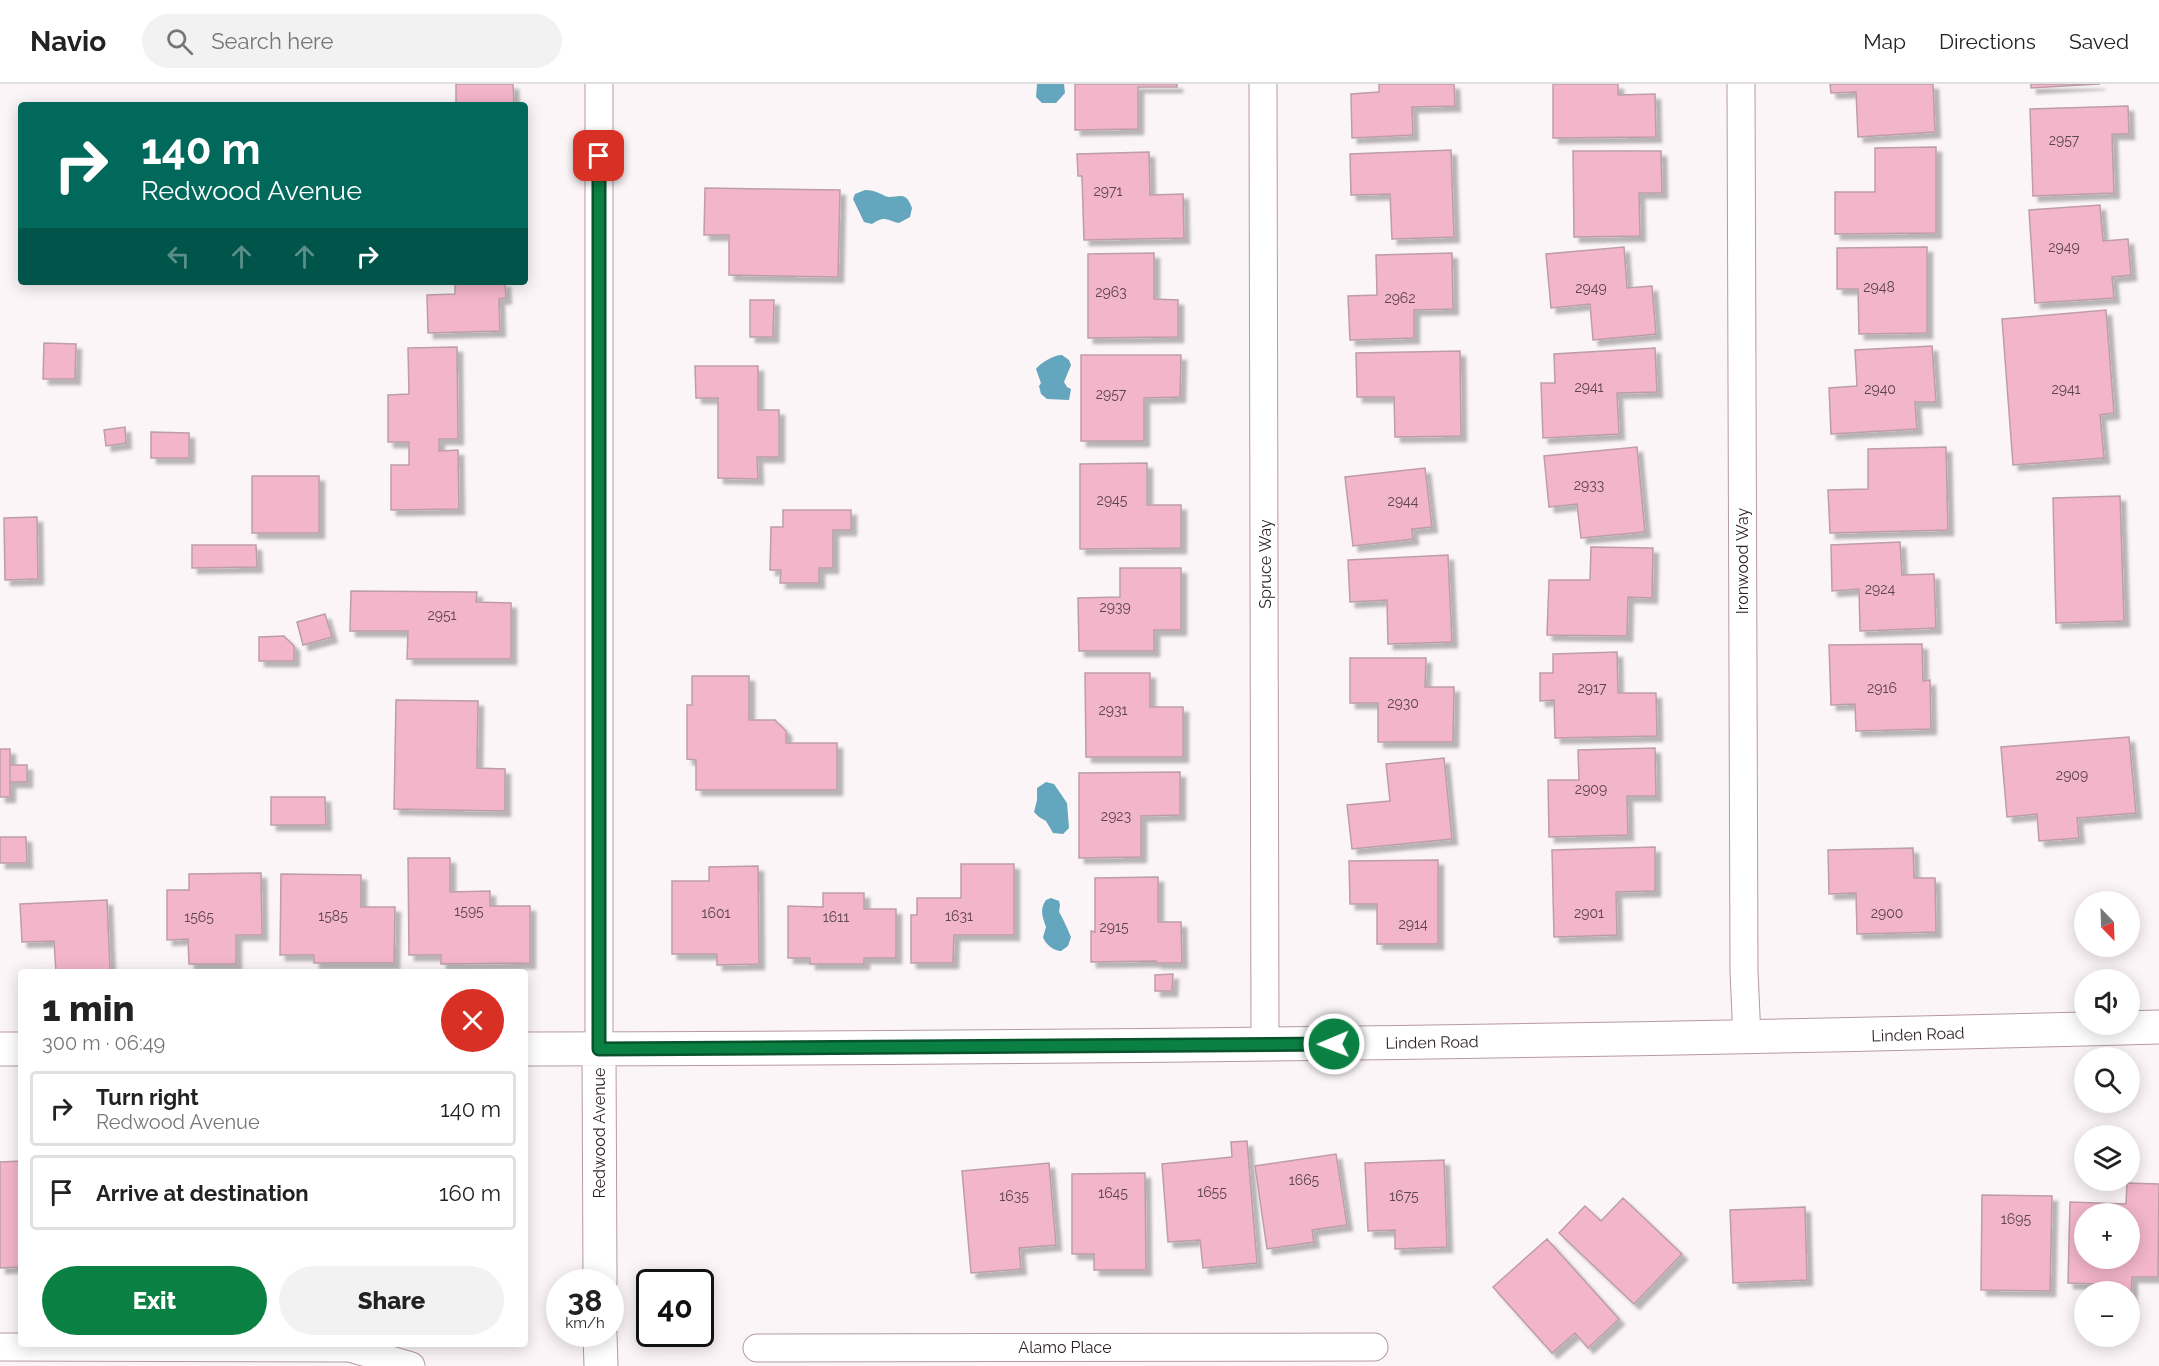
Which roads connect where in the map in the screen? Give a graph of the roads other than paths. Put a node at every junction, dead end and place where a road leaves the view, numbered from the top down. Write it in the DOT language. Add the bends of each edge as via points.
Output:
graph roads {
  1 [pos="599,84"];
  2 [pos="1263,84"];
  3 [pos="1741,84"];
  4 [pos="2159,1027"];
  5 [pos="1747,1038"];
  6 [pos="1265,1045"];
  7 [pos="0,1049"];
  8 [pos="18,1049"];
  9 [pos="528,1049"];
  10 [pos="599,1049"];
  11 [pos="600,1269"];
  12 [pos="0,1347"];
  13 [pos="600,1347"];
  14 [pos="1374,1347"];
  15 [pos="757,1348"];
  16 [pos="927,1357"];
  17 [pos="411,1366"];
  18 [pos="601,1366"];
  1 -- 10 [label="street, Redwood Avenue"];
  2 -- 6 [label="street, Spruce Way"];
  3 -- 5 [label="street, Ironwood Way"];
  4 -- 5 [label="street, Linden Road"];
  5 -- 6 [label="street, Linden Road"];
  6 -- 10 [label="street, Linden Road"];
  7 -- 8 [label="street"];
  9 -- 10 [label="street, Linden Road"];
  10 -- 11 [label="street, Redwood Avenue"];
  12 -- 17 [label="street" via="350,1348"];
  13 -- 18 [label="street"];
  14 -- 16 [label="street, Alamo Place"];
  15 -- 16 [label="street, Alamo Place"];
}
